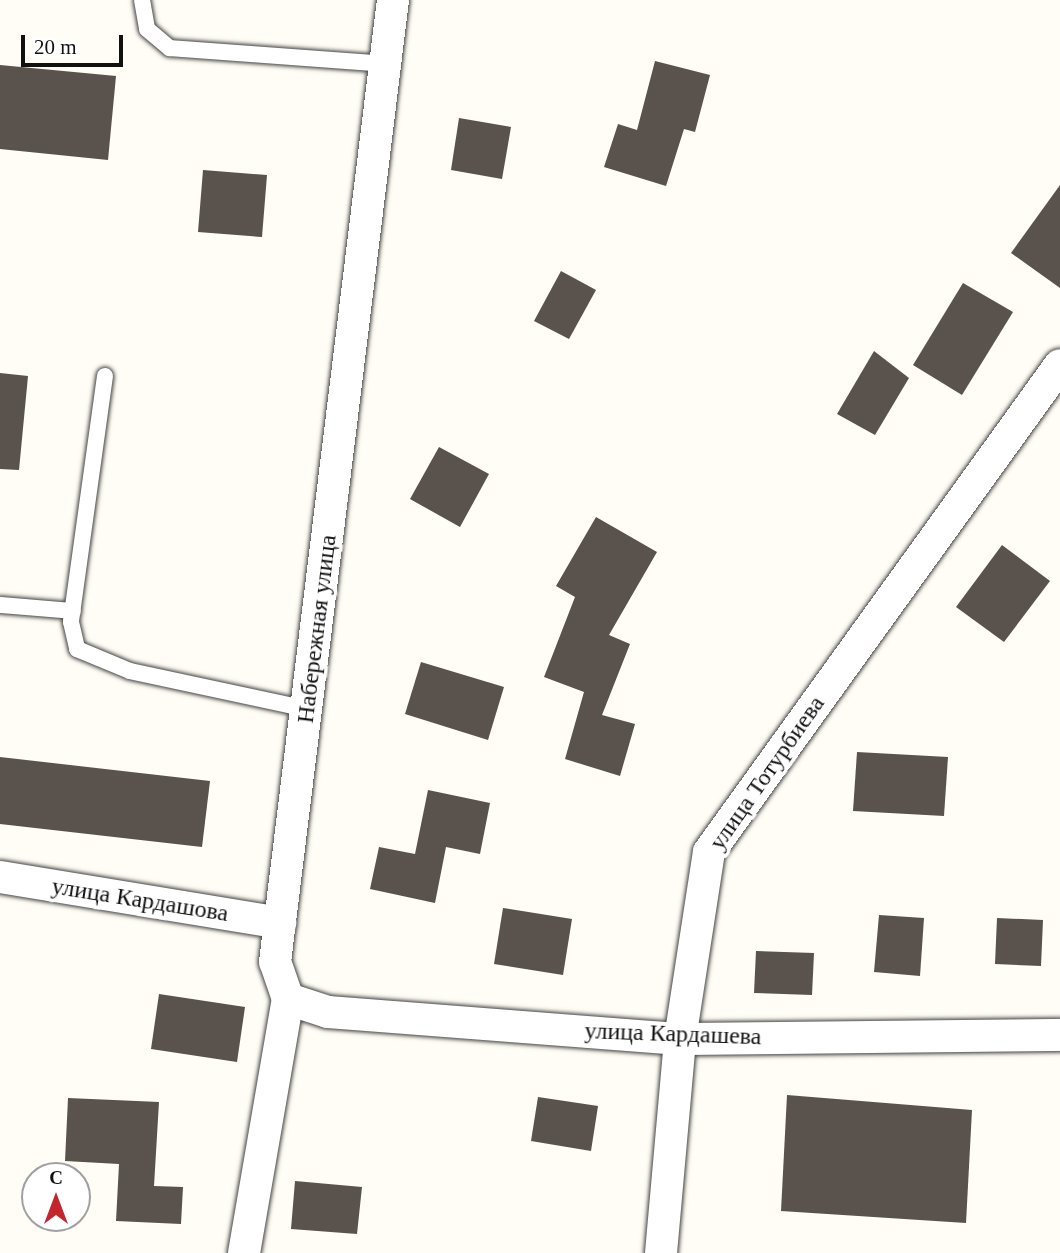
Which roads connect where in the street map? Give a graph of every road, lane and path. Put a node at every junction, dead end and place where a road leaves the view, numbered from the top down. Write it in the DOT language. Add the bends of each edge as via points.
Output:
graph roads {
  1 [pos="142,0"];
  2 [pos="393,0"];
  3 [pos="389,64"];
  4 [pos="1060,365"];
  5 [pos="105,376"];
  6 [pos="0,605"];
  7 [pos="73,611"];
  8 [pos="307,709"];
  9 [pos="0,877"];
  10 [pos="280,923"];
  11 [pos="288,999"];
  12 [pos="1060,1035"];
  13 [pos="680,1038"];
  14 [pos="244,1253"];
  15 [pos="661,1253"];
  1 -- 3 [label="lane" via="147,29 170,48"];
  2 -- 3 [label="street, Набережная улица"];
  3 -- 8 [label="street, Набережная улица"];
  4 -- 13 [label="street, улица Тотурбиева" via="709,852"];
  5 -- 7 [label="lane"];
  6 -- 7 [label="lane"];
  7 -- 8 [label="lane" via="77,649 130,671"];
  8 -- 10 [label="street, Набережная улица"];
  9 -- 10 [label="street, улица Кардашова"];
  10 -- 11 [label="street, Набережная улица" via="275,962"];
  11 -- 13 [label="street, улица Кардашева" via="328,1012"];
  11 -- 14 [label="street, Набережная улица"];
  12 -- 13 [label="street, улица Кардашева"];
  13 -- 15 [label="street, улица Тотурбиева"];
}
